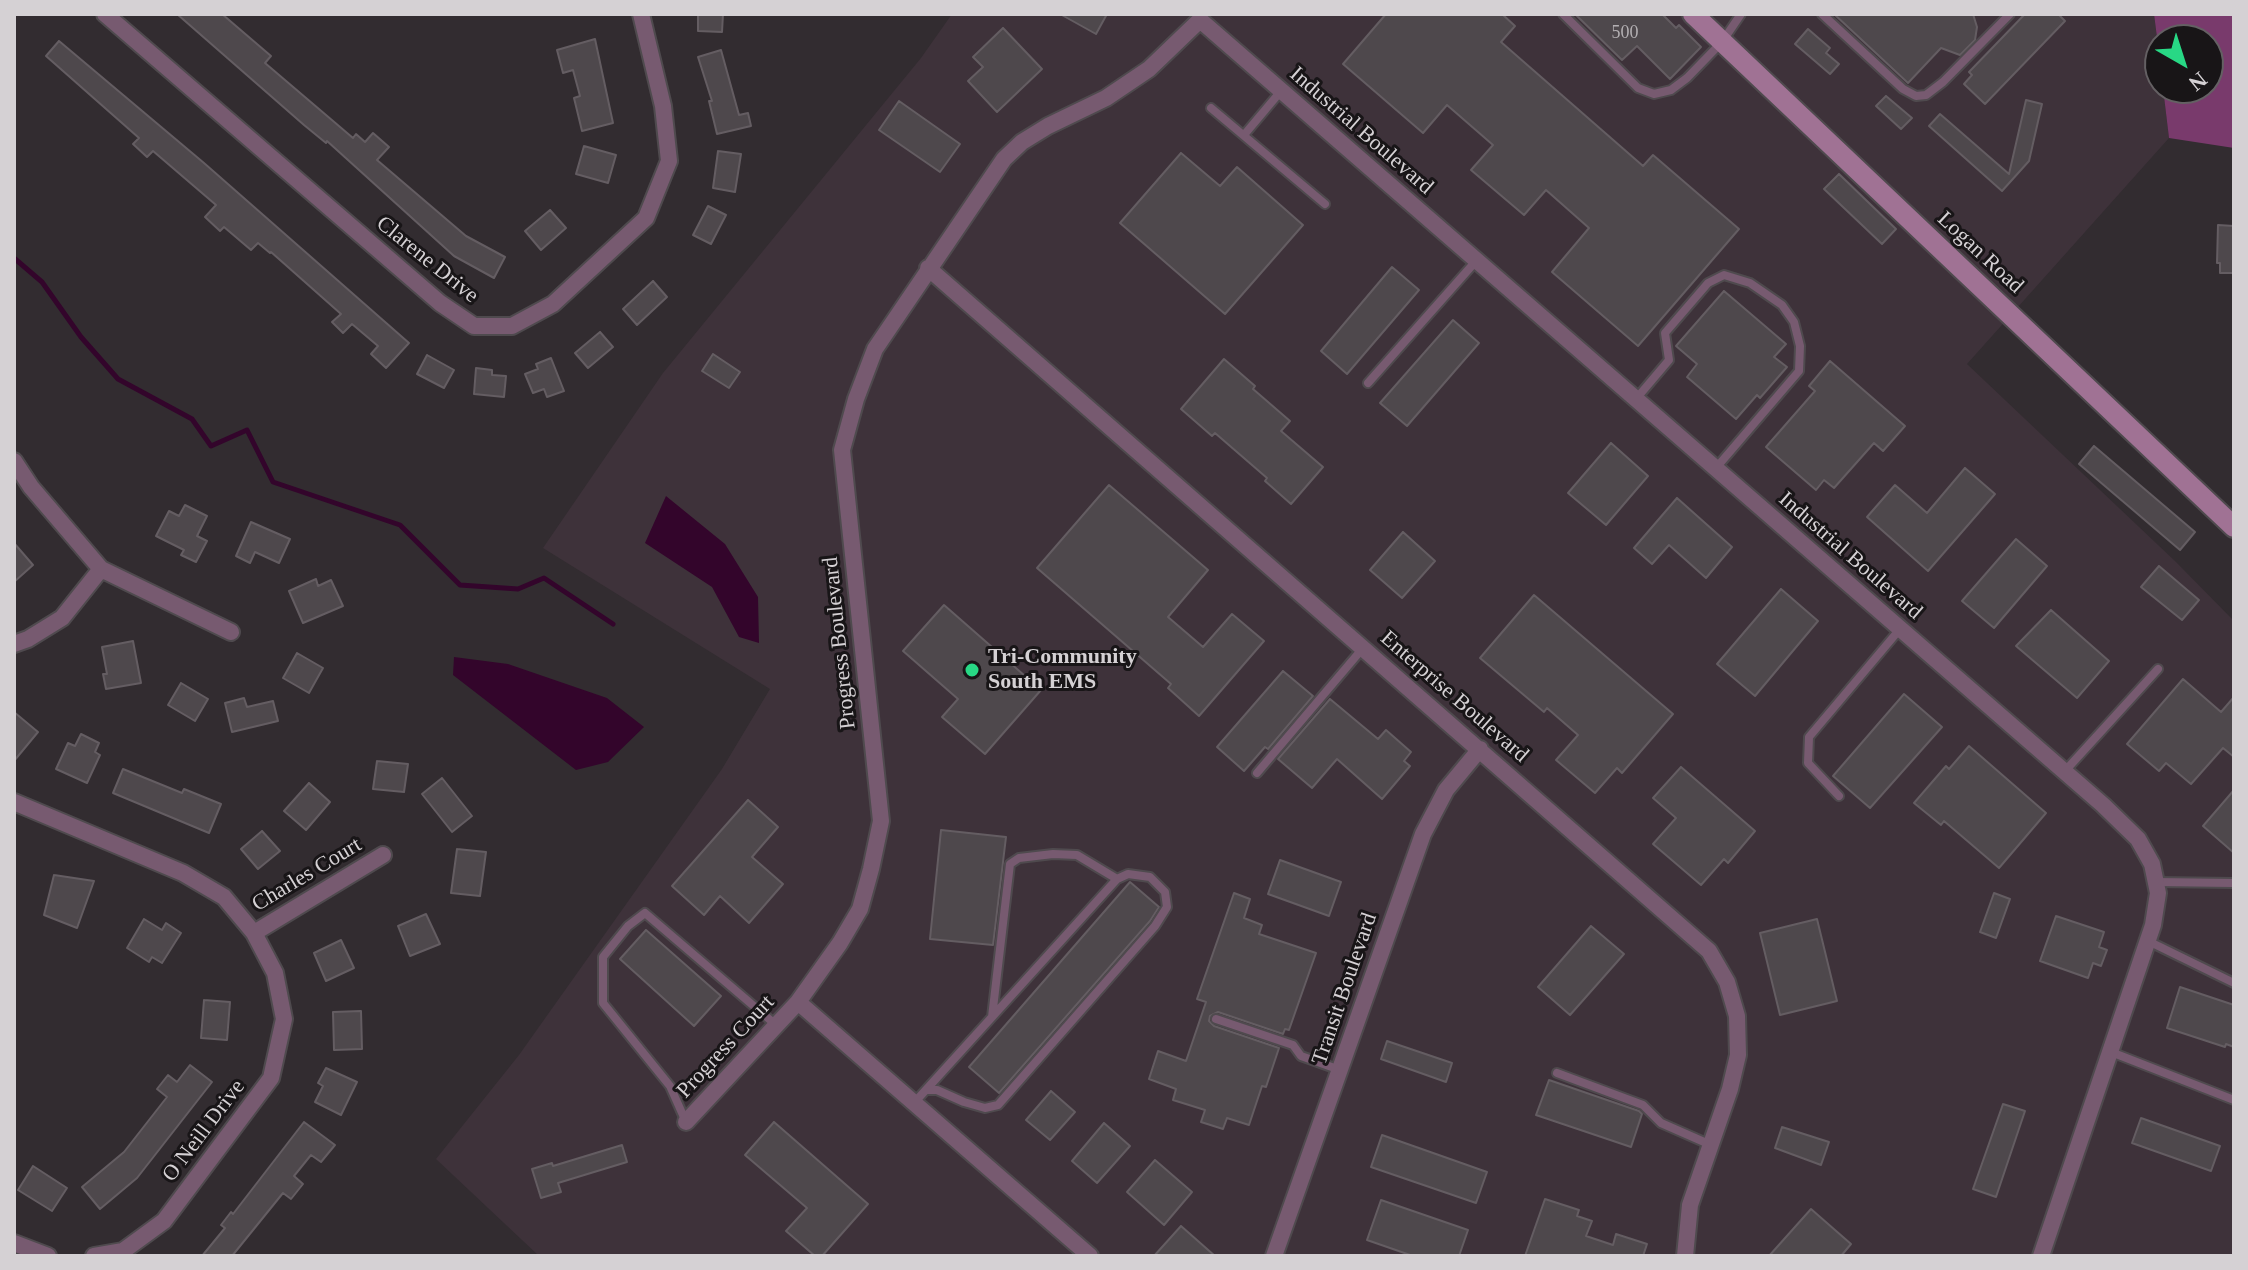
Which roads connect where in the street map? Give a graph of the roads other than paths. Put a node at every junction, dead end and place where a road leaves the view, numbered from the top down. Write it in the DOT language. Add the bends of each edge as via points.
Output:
graph roads {
  1 [pos="105,14"];
  2 [pos="641,14"];
  3 [pos="1563,14"];
  4 [pos="1693,14"];
  5 [pos="1741,14"];
  6 [pos="1822,14"];
  7 [pos="2010,14"];
  8 [pos="1200,20"];
  9 [pos="1722,42"];
  10 [pos="1281,91"];
  11 [pos="1211,108"];
  12 [pos="1244,135"];
  13 [pos="1325,204"];
  14 [pos="1476,261"];
  15 [pos="928,268"];
  16 [pos="1368,383"];
  17 [pos="1635,399"];
  18 [pos="14,461"];
  19 [pos="1716,469"];
  20 [pos="2234,527"];
  21 [pos="101,569"];
  22 [pos="1900,629"];
  23 [pos="231,632"];
  24 [pos="14,644"];
  25 [pos="1364,647"];
  26 [pos="2158,669"];
  27 [pos="1480,749"];
  28 [pos="2064,772"];
  29 [pos="1257,773"];
  30 [pos="1839,796"];
  31 [pos="14,802"];
  32 [pos="383,855"];
  33 [pos="1117,879"];
  34 [pos="2156,882"];
  35 [pos="2234,883"];
  36 [pos="254,933"];
  37 [pos="2148,941"];
  38 [pos="2234,983"];
  39 [pos="798,1002"];
  40 [pos="992,1017"];
  41 [pos="1216,1019"];
  42 [pos="777,1025"];
  43 [pos="2111,1052"];
  44 [pos="1340,1070"];
  45 [pos="1557,1073"];
  46 [pos="927,1090"];
  47 [pos="2234,1100"];
  48 [pos="914,1103"];
  49 [pos="686,1122"];
  50 [pos="1711,1145"];
  51 [pos="14,1243"];
  52 [pos="48,1256"];
  53 [pos="94,1256"];
  54 [pos="1090,1256"];
  55 [pos="1274,1256"];
  56 [pos="1685,1256"];
  57 [pos="2041,1256"];
  1 -- 2 [label="street, Clarene Drive" via="440,303 474,326 512,326 553,304 646,218 669,161 663,106"];
  3 -- 9 [label="lane" via="1638,88 1654,94 1671,90"];
  4 -- 9 [label="street, Logan Road"];
  5 -- 9 [label="lane"];
  6 -- 7 [label="lane" via="1916,96 1943,82"];
  8 -- 10 [label="street, Industrial Boulevard"];
  8 -- 15 [label="street, Progress Boulevard" via="1149,69 1022,142 1004,159"];
  9 -- 20 [label="street, Logan Road"];
  10 -- 12 [label="lane"];
  10 -- 14 [label="street, Industrial Boulevard"];
  11 -- 12 [label="lane"];
  12 -- 13 [label="lane"];
  14 -- 16 [label="lane"];
  14 -- 17 [label="street, Industrial Boulevard"];
  15 -- 25 [label="street, Enterprise Boulevard"];
  15 -- 39 [label="street, Progress Boulevard" via="875,349 842,450 881,821 860,909"];
  17 -- 19 [label="street, Industrial Boulevard"];
  17 -- 19 [label="lane" via="1669,360 1665,333 1708,283 1724,275 1750,283 1782,305 1794,322 1799,371"];
  18 -- 21 [label="street"];
  19 -- 22 [label="street, Industrial Boulevard"];
  21 -- 23 [label="street"];
  21 -- 24 [label="street" via="62,618"];
  22 -- 28 [label="street, Industrial Boulevard"];
  22 -- 30 [label="lane" via="1809,737 1808,763"];
  25 -- 27 [label="street, Enterprise Boulevard"];
  25 -- 29 [label="lane"];
  26 -- 28 [label="lane"];
  27 -- 44 [label="street, Transit Boulevard" via="1446,790 1423,834"];
  27 -- 50 [label="street, Enterprise Boulevard" via="1709,951 1727,982 1737,1016 1738,1055"];
  28 -- 34 [label="street, Industrial Boulevard" via="2138,839"];
  31 -- 36 [label="street, O Neill Drive" via="183,873 224,897"];
  32 -- 36 [label="street, Charles Court"];
  33 -- 40 [label="lane"];
  33 -- 40 [label="lane" via="1077,855 1019,858 1010,864"];
  33 -- 46 [label="lane" via="1128,874 1150,877 1165,892 1167,907 998,1105 985,1108"];
  34 -- 35 [label="lane"];
  34 -- 37 [label="street, Industrial Boulevard"];
  36 -- 53 [label="street, O Neill Drive" via="275,973 284,1019 271,1078 164,1221 123,1251"];
  37 -- 38 [label="lane"];
  37 -- 43 [label="street, Industrial Boulevard"];
  39 -- 42 [label="street, Progress Court"];
  39 -- 48 [label="street"];
  40 -- 46 [label="lane"];
  41 -- 44 [label="lane" via="1293,1045 1301,1056"];
  42 -- 49 [label="street, Progress Court"];
  42 -- 49 [label="lane" via="645,913 628,926 603,957 603,1003 670,1086"];
  43 -- 47 [label="lane"];
  43 -- 57 [label="street, Industrial Boulevard"];
  44 -- 55 [label="street, Transit Boulevard"];
  45 -- 50 [label="lane" via="1643,1105 1661,1123"];
  46 -- 48 [label="lane"];
  48 -- 54 [label="street"];
  50 -- 56 [label="street, Enterprise Boulevard" via="1690,1205"];
  51 -- 52 [label="street"];
}
